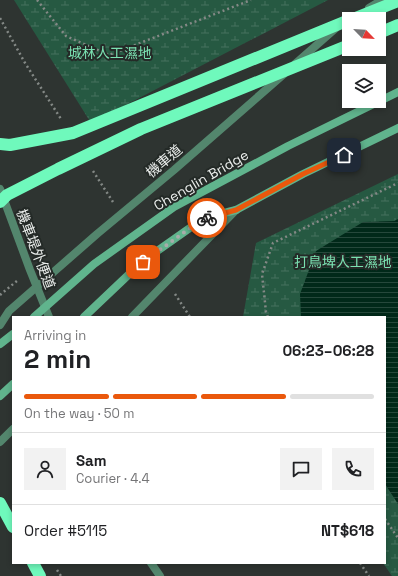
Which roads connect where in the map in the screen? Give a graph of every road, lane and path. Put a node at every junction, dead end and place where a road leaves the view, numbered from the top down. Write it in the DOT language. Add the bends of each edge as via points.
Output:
graph roads {
  1 [pos="37,0"];
  2 [pos="251,0"];
  3 [pos="382,0"];
  4 [pos="398,1"];
  5 [pos="363,12"];
  6 [pos="371,12"];
  7 [pos="342,24"];
  8 [pos="342,25"];
  9 [pos="398,25"];
  10 [pos="386,30"];
  11 [pos="342,48"];
  12 [pos="398,92"];
  13 [pos="398,128"];
  14 [pos="0,144"];
  15 [pos="398,182"];
  16 [pos="0,189"];
  17 [pos="0,202"];
  18 [pos="236,210"];
  19 [pos="35,316"];
  20 [pos="49,316"];
  21 [pos="85,316"];
  22 [pos="133,316"];
  23 [pos="268,316"];
  24 [pos="0,325"];
  25 [pos="12,335"];
  26 [pos="0,344"];
  27 [pos="12,385"];
  28 [pos="0,396"];
  29 [pos="12,431"];
  30 [pos="0,442"];
  31 [pos="0,503"];
  32 [pos="386,521"];
  33 [pos="12,525"];
  34 [pos="398,538"];
  35 [pos="34,564"];
  36 [pos="152,564"];
  37 [pos="361,564"];
  38 [pos="40,576"];
  39 [pos="160,576"];
  40 [pos="368,576"];
  1 -- 2 [label="path" via="66,36 109,55"];
  3 -- 5 [label="street, 機車道"];
  4 -- 6 [label="highway"];
  7 -- 14 [label="highway, bridge" via="73,133 10,145"];
  8 -- 24 [label="street, 機車道, bridge" via="9,311"];
  9 -- 10 [label="highway"];
  11 -- 17 [label="highway, bridge" via="141,129 45,175 7,195"];
  12 -- 19 [label="street, Chenglin Bridge, bridge" via="288,146 174,207 94,264"];
  13 -- 18 [label="street"];
  15 -- 23 [label="path" via="273,243 262,274"];
  16 -- 20 [label="street, 機車堤外便道"];
  18 -- 21 [label="street, bridge" via="204,218 143,262"];
  18 -- 22 [label="street, bridge"];
  25 -- 26 [label="street"];
  27 -- 28 [label="street"];
  29 -- 30 [label="street"];
  31 -- 33 [label="highway"];
  32 -- 34 [label="path"];
  35 -- 38 [label="highway"];
  36 -- 39 [label="street"];
  37 -- 40 [label="path"];
}
